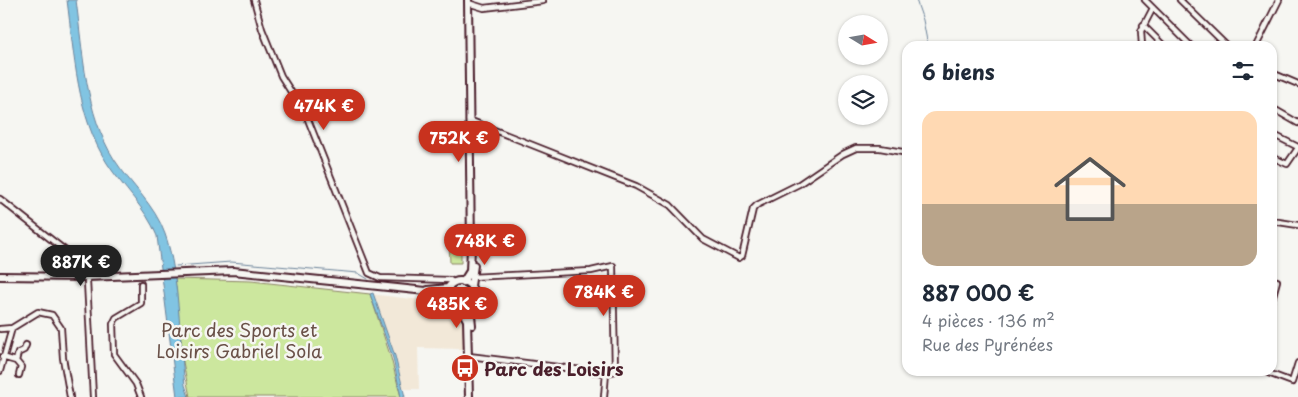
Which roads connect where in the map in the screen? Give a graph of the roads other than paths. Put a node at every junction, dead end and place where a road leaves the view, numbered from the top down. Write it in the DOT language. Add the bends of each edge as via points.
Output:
graph roads {
  1 [pos="254,0"];
  2 [pos="1145,0"];
  3 [pos="1180,0"];
  4 [pos="1279,0"];
  5 [pos="468,2"];
  6 [pos="543,2"];
  7 [pos="1153,8"];
  8 [pos="1143,25"];
  9 [pos="1142,41"];
  10 [pos="1159,41"];
  11 [pos="1187,41"];
  12 [pos="1221,41"];
  13 [pos="1258,41"];
  14 [pos="1277,75"];
  15 [pos="1298,84"];
  16 [pos="1277,111"];
  17 [pos="469,120"];
  18 [pos="1298,123"];
  19 [pos="1277,136"];
  20 [pos="1298,147"];
  21 [pos="902,152"];
  22 [pos="1277,159"];
  23 [pos="0,199"];
  24 [pos="1277,222"];
  25 [pos="1298,225"];
  26 [pos="0,276"];
  27 [pos="70,277"];
  28 [pos="468,278"];
  29 [pos="87,281"];
  30 [pos="141,284"];
  31 [pos="451,285"];
  32 [pos="426,291"];
  33 [pos="447,298"];
  34 [pos="470,306"];
  35 [pos="461,309"];
  36 [pos="12,328"];
  37 [pos="0,329"];
  38 [pos="469,341"];
  39 [pos="26,345"];
  40 [pos="469,356"];
  41 [pos="2,357"];
  42 [pos="16,361"];
  43 [pos="1298,363"];
  44 [pos="0,371"];
  45 [pos="606,373"];
  46 [pos="19,375"];
  47 [pos="1276,376"];
  48 [pos="70,397"];
  49 [pos="93,397"];
  50 [pos="140,397"];
  51 [pos="469,397"];
  52 [pos="604,397"];
  1 -- 31 [label="street" via="281,76 307,117 369,273 380,278 450,280"];
  2 -- 7 [label="street"];
  3 -- 12 [label="street"];
  4 -- 13 [label="street"];
  5 -- 6 [label="street" via="484,8"];
  5 -- 17 [label="main road"];
  7 -- 8 [label="street"];
  7 -- 11 [label="street"];
  8 -- 9 [label="street"];
  8 -- 10 [label="street"];
  14 -- 15 [label="street"];
  16 -- 18 [label="street"];
  17 -- 21 [label="street" via="662,199 703,239 739,258 753,209 757,205 799,184 856,148"];
  17 -- 28 [label="main road" via="470,248 474,260"];
  19 -- 20 [label="street"];
  20 -- 22 [label="street" via="1287,164"];
  23 -- 27 [label="street" via="67,252"];
  24 -- 25 [label="street"];
  26 -- 27 [label="main road"];
  27 -- 32 [label="main road" via="178,272 264,273"];
  28 -- 31 [label="main road"];
  28 -- 34 [label="main road" via="474,298"];
  28 -- 45 [label="street" via="591,271 613,266 615,371"];
  29 -- 49 [label="street"];
  30 -- 50 [label="street" via="141,303 116,318 112,324 114,354 136,384"];
  31 -- 32 [label="main road"];
  31 -- 33 [label="main road"];
  32 -- 33 [label="main road"];
  33 -- 35 [label="main road" via="451,306"];
  34 -- 35 [label="main road"];
  34 -- 38 [label="main road"];
  35 -- 38 [label="main road" via="467,320"];
  36 -- 37 [label="street"];
  36 -- 41 [label="street"];
  36 -- 48 [label="street" via="38,312 52,315 61,328"];
  38 -- 40 [label="main road"];
  39 -- 42 [label="street" via="18,353"];
  40 -- 45 [label="street"];
  40 -- 51 [label="main road"];
  41 -- 42 [label="street"];
  41 -- 44 [label="street"];
  42 -- 46 [label="street" via="21,367"];
  43 -- 47 [label="street" via="1292,382"];
  45 -- 52 [label="street"];
}
